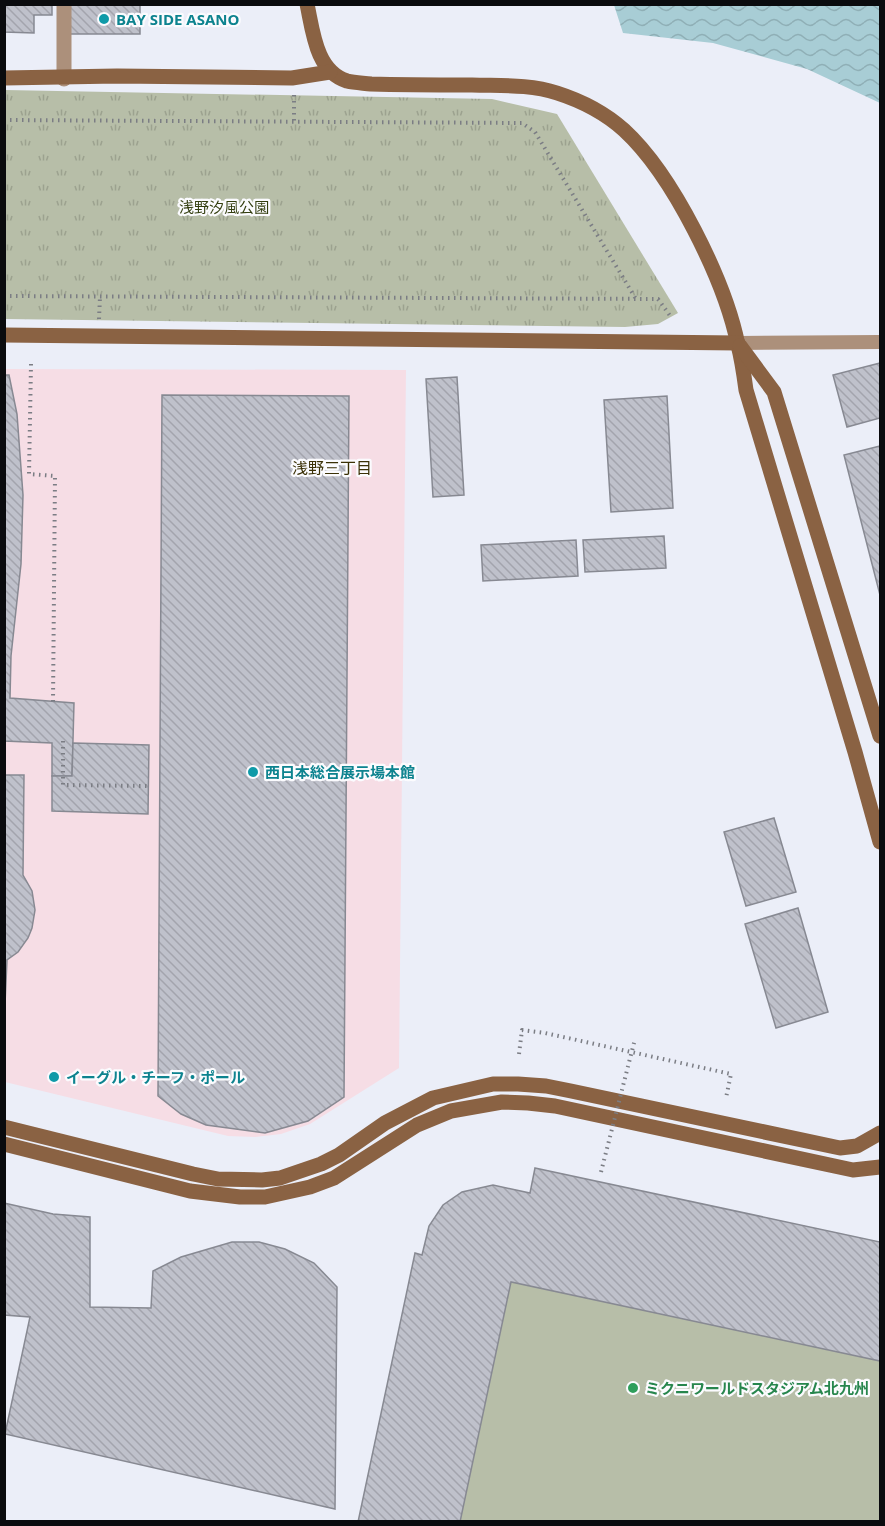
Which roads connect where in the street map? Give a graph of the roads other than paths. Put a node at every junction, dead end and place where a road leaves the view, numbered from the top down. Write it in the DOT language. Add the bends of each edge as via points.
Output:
graph roads {
  1 [pos="64,4"];
  2 [pos="307,4"];
  3 [pos="330,72"];
  4 [pos="4,78"];
  5 [pos="63,79"];
  6 [pos="4,335"];
  7 [pos="880,342"];
  8 [pos="738,344"];
  9 [pos="880,736"];
  10 [pos="880,842"];
  11 [pos="4,1127"];
  12 [pos="880,1133"];
  13 [pos="4,1144"];
  14 [pos="880,1167"];
  1 -- 5 [label="street"];
  2 -- 3 [label="street" via="321,59"];
  3 -- 5 [label="street" via="292,78"];
  3 -- 8 [label="street" via="347,81 371,84 520,86 555,92 584,102 605,115 651,160 676,199 704,250"];
  4 -- 5 [label="street"];
  6 -- 8 [label="street"];
  7 -- 8 [label="lane"];
  8 -- 9 [label="street" via="774,392"];
  8 -- 10 [label="street" via="746,390"];
  11 -- 12 [label="street" via="193,1174 241,1180 280,1178 300,1172 339,1155 385,1123 434,1098 493,1084 546,1086 840,1148 857,1146"];
  13 -- 14 [label="street" via="190,1191 264,1197 334,1178 417,1125 451,1111 511,1102 555,1106 853,1170"];
}
